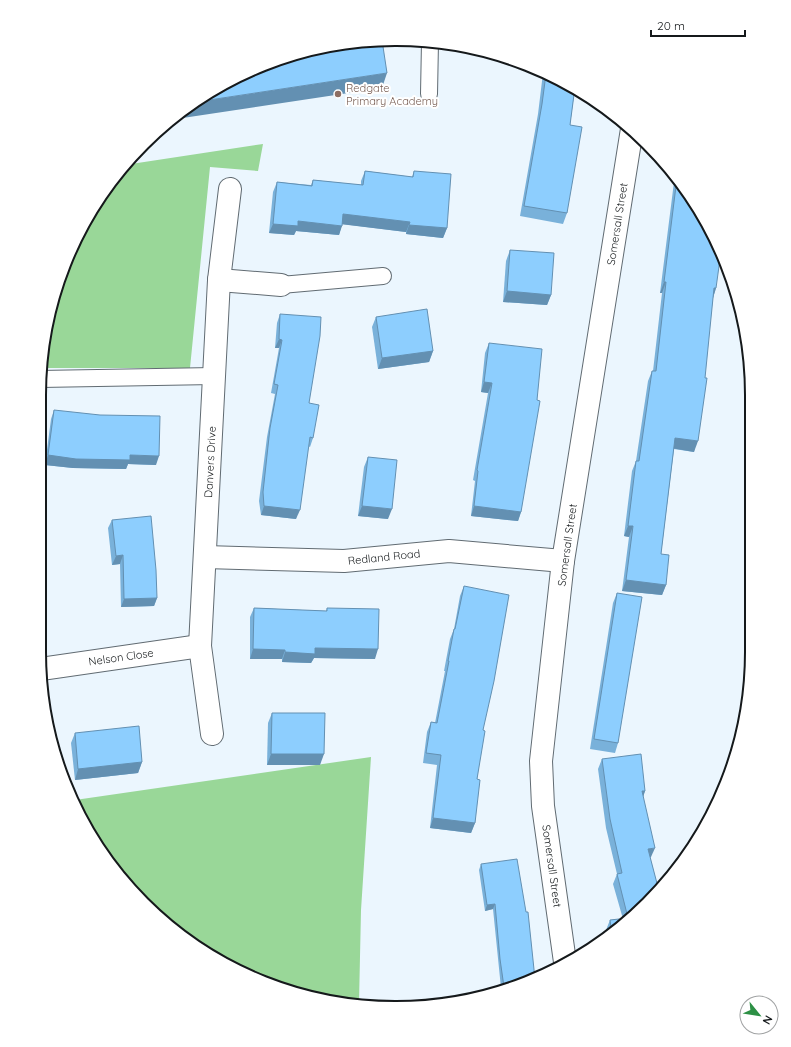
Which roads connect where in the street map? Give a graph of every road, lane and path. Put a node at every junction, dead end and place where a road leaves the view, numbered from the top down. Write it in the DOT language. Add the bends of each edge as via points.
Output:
graph roads {
  1 [pos="430,48"];
  2 [pos="429,94"];
  3 [pos="631,137"];
  4 [pos="230,190"];
  5 [pos="383,276"];
  6 [pos="219,280"];
  7 [pos="281,285"];
  8 [pos="214,376"];
  9 [pos="47,379"];
  10 [pos="205,558"];
  11 [pos="563,561"];
  12 [pos="200,646"];
  13 [pos="47,668"];
  14 [pos="212,734"];
  15 [pos="564,957"];
  1 -- 2 [label="lane"];
  3 -- 11 [label="street, Somersall Street"];
  4 -- 6 [label="street, Danvers Drive"];
  5 -- 7 [label="lane"];
  6 -- 7 [label="street"];
  6 -- 8 [label="street, Danvers Drive"];
  8 -- 9 [label="lane"];
  8 -- 10 [label="street, Danvers Drive"];
  10 -- 11 [label="street, Redland Road" via="344,562 449,551"];
  10 -- 12 [label="street, Danvers Drive"];
  11 -- 15 [label="street, Somersall Street" via="541,760 543,806"];
  12 -- 13 [label="street, Nelson Close"];
  12 -- 14 [label="street, Danvers Drive"];
}
